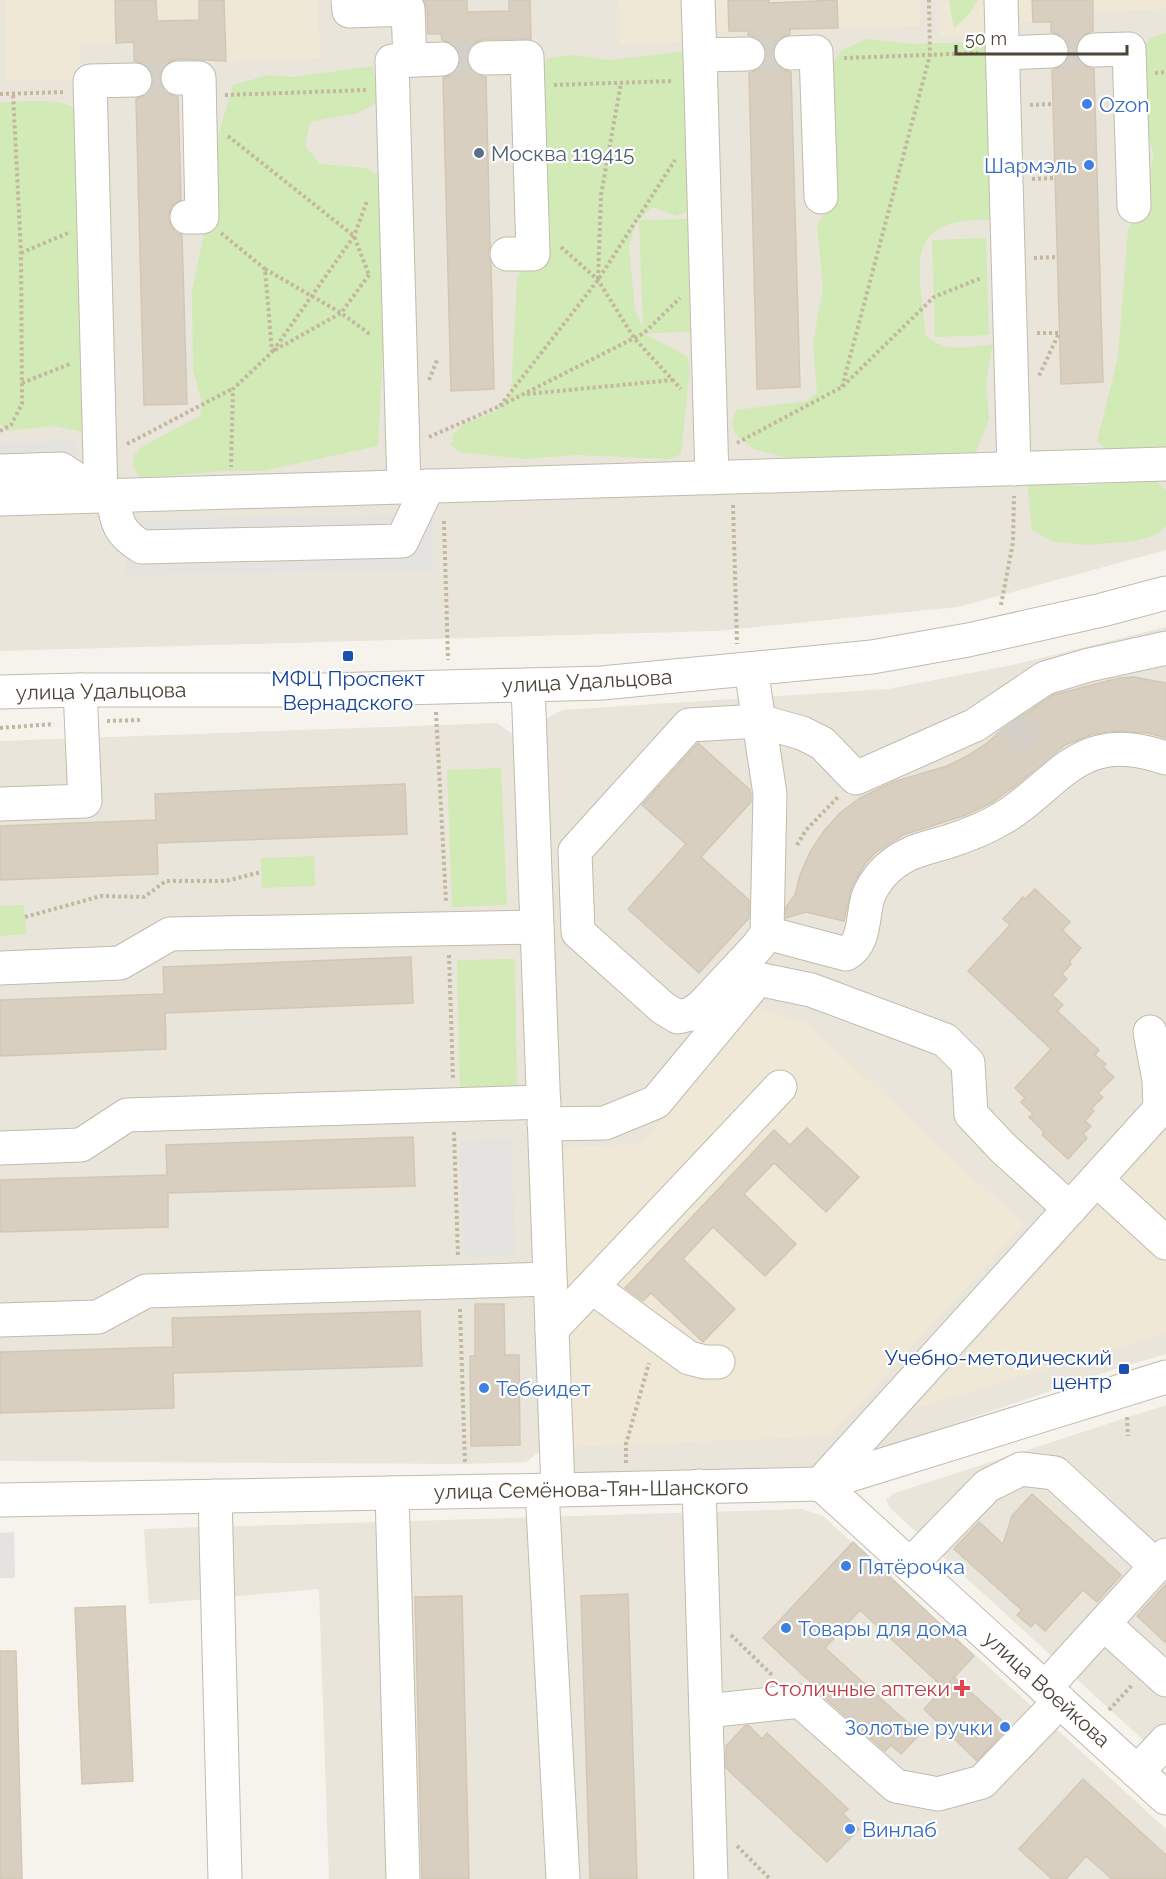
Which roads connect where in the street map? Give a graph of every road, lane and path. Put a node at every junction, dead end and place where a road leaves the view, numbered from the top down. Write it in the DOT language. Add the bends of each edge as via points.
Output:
graph roads {
  1 [pos="348,0"];
  2 [pos="698,0"];
  3 [pos="929,0"];
  4 [pos="1001,0"];
  5 [pos="1094,50"];
  6 [pos="1051,51"];
  7 [pos="1002,53"];
  8 [pos="748,54"];
  9 [pos="930,55"];
  10 [pos="804,56"];
  11 [pos="485,58"];
  12 [pos="442,59"];
  13 [pos="410,60"];
  14 [pos="700,68"];
  15 [pos="135,80"];
  16 [pos="621,83"];
  17 [pos="528,85"];
  18 [pos="393,89"];
  19 [pos="90,91"];
  20 [pos="13,93"];
  21 [pos="0,94"];
  22 [pos="192,96"];
  23 [pos="676,159"];
  24 [pos="370,192"];
  25 [pos="820,197"];
  26 [pos="1134,206"];
  27 [pos="187,218"];
  28 [pos="93,222"];
  29 [pos="354,236"];
  30 [pos="235,244"];
  31 [pos="560,246"];
  32 [pos="21,254"];
  33 [pos="507,254"];
  34 [pos="265,269"];
  35 [pos="384,275"];
  36 [pos="1008,277"];
  37 [pos="598,280"];
  38 [pos="706,284"];
  39 [pos="312,296"];
  40 [pos="341,313"];
  41 [pos="1037,333"];
  42 [pos="1059,333"];
  43 [pos="634,338"];
  44 [pos="272,352"];
  45 [pos="97,353"];
  46 [pos="400,356"];
  47 [pos="673,380"];
  48 [pos="22,383"];
  49 [pos="842,387"];
  50 [pos="233,389"];
  51 [pos="523,394"];
  52 [pos="500,406"];
  53 [pos="710,420"];
  54 [pos="0,431"];
  55 [pos="403,448"];
  56 [pos="100,458"];
  57 [pos="1166,464"];
  58 [pos="1014,469"];
  59 [pos="0,471"];
  60 [pos="718,471"];
  61 [pos="425,486"];
  62 [pos="231,492"];
  63 [pos="107,496"];
  64 [pos="0,499"];
  65 [pos="1166,593"];
  66 [pos="1000,609"];
  67 [pos="1166,648"];
  68 [pos="744,657"];
  69 [pos="448,664"];
  70 [pos="528,685"];
  71 [pos="81,690"];
  72 [pos="0,692"];
  73 [pos="436,709"];
  74 [pos="759,721"];
  75 [pos="1166,758"];
  76 [pos="856,778"];
  77 [pos="0,804"];
  78 [pos="796,848"];
  79 [pos="261,872"];
  80 [pos="25,917"];
  81 [pos="537,927"];
  82 [pos="448,928"];
  83 [pos="767,933"];
  84 [pos="0,968"];
  85 [pos="1150,1032"];
  86 [pos="780,1087"];
  87 [pos="453,1105"];
  88 [pos="544,1113"];
  89 [pos="0,1148"];
  90 [pos="1097,1180"];
  91 [pos="1070,1209"];
  92 [pos="1166,1243"];
  93 [pos="459,1260"];
  94 [pos="550,1279"];
  95 [pos="592,1287"];
  96 [pos="460,1308"];
  97 [pos="0,1320"];
  98 [pos="552,1329"];
  99 [pos="657,1336"];
  100 [pos="718,1362"];
  101 [pos="1166,1377"];
  102 [pos="465,1464"];
  103 [pos="626,1468"];
  104 [pos="821,1484"];
  105 [pos="699,1486"];
  106 [pos="550,1490"];
  107 [pos="392,1493"];
  108 [pos="215,1496"];
  109 [pos="0,1500"];
  110 [pos="1161,1561"];
  111 [pos="910,1565"];
  112 [pos="703,1609"];
  113 [pos="1104,1624"];
  114 [pos="1158,1673"];
  115 [pos="1053,1694"];
  116 [pos="800,1701"];
  117 [pos="706,1711"];
  118 [pos="1106,1713"];
  119 [pos="1166,1741"];
  120 [pos="1137,1772"];
  121 [pos="1166,1798"];
  122 [pos="225,1879"];
  123 [pos="403,1879"];
  124 [pos="563,1879"];
  125 [pos="711,1879"];
  1 -- 13 [label="street" via="349,11 408,9"];
  2 -- 14 [label="street"];
  3 -- 9 [label="path"];
  4 -- 7 [label="street"];
  5 -- 26 [label="street" via="1130,49"];
  6 -- 7 [label="street"];
  7 -- 9 [label="path"];
  7 -- 36 [label="street"];
  8 -- 14 [label="street"];
  9 -- 10 [label="path"];
  9 -- 49 [label="path"];
  10 -- 25 [label="street"];
  11 -- 17 [label="street" via="527,57"];
  12 -- 13 [label="street"];
  13 -- 18 [label="street" via="392,61"];
  14 -- 16 [label="path"];
  14 -- 38 [label="street"];
  15 -- 19 [label="street" via="90,81"];
  16 -- 17 [label="path"];
  16 -- 37 [label="path" via="601,195"];
  17 -- 33 [label="street" via="533,254"];
  18 -- 22 [label="path"];
  18 -- 35 [label="street"];
  19 -- 20 [label="path"];
  19 -- 28 [label="street"];
  20 -- 21 [label="path"];
  20 -- 32 [label="path"];
  22 -- 27 [label="street" via="202,217"];
  22 -- 29 [label="path"];
  23 -- 37 [label="path"];
  24 -- 29 [label="path"];
  28 -- 32 [label="path"];
  28 -- 45 [label="street"];
  29 -- 35 [label="path"];
  29 -- 39 [label="path"];
  30 -- 34 [label="path"];
  31 -- 37 [label="path"];
  32 -- 48 [label="path"];
  34 -- 39 [label="path"];
  34 -- 44 [label="path"];
  35 -- 40 [label="path"];
  35 -- 46 [label="street"];
  36 -- 49 [label="path" via="987,276 934,297"];
  36 -- 58 [label="street"];
  37 -- 43 [label="path"];
  37 -- 52 [label="path"];
  38 -- 43 [label="path" via="694,283 644,333"];
  38 -- 53 [label="street"];
  39 -- 40 [label="path"];
  39 -- 44 [label="path"];
  40 -- 44 [label="path"];
  40 -- 46 [label="path"];
  41 -- 42 [label="path"];
  43 -- 47 [label="path"];
  43 -- 51 [label="path"];
  44 -- 50 [label="path"];
  45 -- 48 [label="path"];
  45 -- 56 [label="street"];
  46 -- 55 [label="street"];
  47 -- 51 [label="path"];
  47 -- 53 [label="path"];
  48 -- 54 [label="path" via="18,413 11,425"];
  49 -- 60 [label="path"];
  50 -- 56 [label="path"];
  50 -- 62 [label="path"];
  51 -- 52 [label="path"];
  52 -- 55 [label="path"];
  53 -- 60 [label="street"];
  55 -- 61 [label="street"];
  56 -- 63 [label="street"];
  57 -- 58 [label="street"];
  58 -- 60 [label="street"];
  58 -- 66 [label="path" via="1013,542"];
  59 -- 63 [label="street" via="61,469"];
  60 -- 61 [label="street"];
  60 -- 68 [label="path"];
  61 -- 62 [label="street"];
  61 -- 63 [label="street" via="402,541 142,547 118,525"];
  61 -- 69 [label="path"];
  62 -- 63 [label="street"];
  63 -- 64 [label="street"];
  65 -- 68 [label="street, улица Удальцова" via="968,640 872,657"];
  67 -- 76 [label="street" via="1089,664 1045,678 1004,716"];
  68 -- 70 [label="street, улица Удальцова" via="602,683"];
  68 -- 74 [label="street"];
  70 -- 71 [label="street, улица Удальцова"];
  70 -- 81 [label="street"];
  71 -- 72 [label="street, улица Удальцова"];
  71 -- 77 [label="street" via="85,801"];
  73 -- 82 [label="path"];
  74 -- 76 [label="street" via="822,743"];
  74 -- 83 [label="street" via="770,794"];
  74 -- 83 [label="street" via="689,725 575,851 578,932 678,1017 702,1006"];
  75 -- 83 [label="street" via="1129,749 1100,751 1053,767 1029,801 1003,818 975,832 911,852 889,866 877,881 868,897 858,943 846,954"];
  76 -- 78 [label="path" via="806,830"];
  79 -- 80 [label="path" via="226,881 166,882 144,897 101,896"];
  81 -- 82 [label="street"];
  81 -- 88 [label="street"];
  82 -- 84 [label="street" via="170,934 120,963"];
  82 -- 87 [label="path"];
  85 -- 90 [label="street" via="1160,1109"];
  86 -- 95 [label="street"];
  87 -- 88 [label="street"];
  87 -- 89 [label="street" via="127,1115 81,1145"];
  87 -- 93 [label="path"];
  88 -- 91 [label="street" via="605,1123 656,1102 758,979 812,990 945,1040 968,1063 971,1114"];
  88 -- 94 [label="street"];
  90 -- 91 [label="street"];
  90 -- 92 [label="street"];
  91 -- 104 [label="street"];
  94 -- 97 [label="street" via="146,1291 98,1317"];
  94 -- 98 [label="street"];
  95 -- 98 [label="street"];
  95 -- 99 [label="street"];
  96 -- 102 [label="path"];
  98 -- 106 [label="street"];
  99 -- 100 [label="street" via="688,1358"];
  99 -- 103 [label="path" via="626,1444"];
  101 -- 104 [label="street, улица Семёнова-Тян-Шанского"];
  104 -- 105 [label="street, улица Семёнова-Тян-Шанского"];
  104 -- 111 [label="street, улица Воейкова"];
  105 -- 106 [label="street, улица Семёнова-Тян-Шанского"];
  105 -- 112 [label="street"];
  106 -- 107 [label="street, улица Семёнова-Тян-Шанского"];
  106 -- 124 [label="street"];
  107 -- 108 [label="street, улица Семёнова-Тян-Шанского"];
  107 -- 123 [label="street"];
  108 -- 109 [label="street, улица Семёнова-Тян-Шанского"];
  108 -- 122 [label="street"];
  110 -- 111 [label="street" via="1054,1473 1021,1469 987,1486"];
  110 -- 113 [label="street"];
  111 -- 115 [label="street, улица Воейкова"];
  112 -- 116 [label="path"];
  112 -- 117 [label="street"];
  113 -- 114 [label="street"];
  113 -- 115 [label="street"];
  114 -- 118 [label="path"];
  115 -- 116 [label="street" via="982,1782 938,1794 896,1786"];
  115 -- 120 [label="street, улица Воейкова"];
  116 -- 117 [label="street"];
  117 -- 125 [label="street"];
  119 -- 120 [label="street"];
  120 -- 121 [label="street, улица Воейкова"];
}
